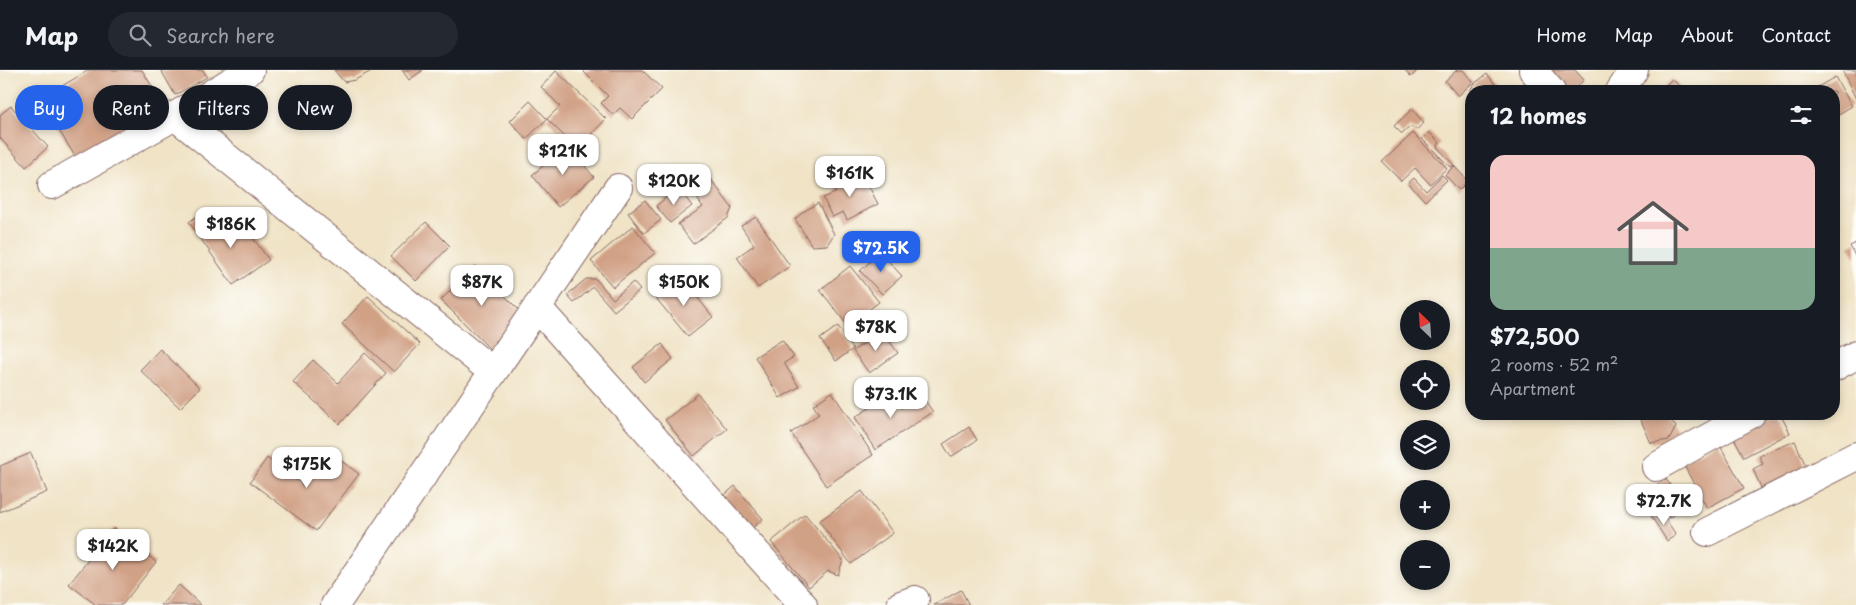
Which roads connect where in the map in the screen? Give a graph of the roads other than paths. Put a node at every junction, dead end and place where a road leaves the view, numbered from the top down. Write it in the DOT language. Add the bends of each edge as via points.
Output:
graph roads {
  1 [pos="250,70"];
  2 [pos="1533,70"];
  3 [pos="1634,70"];
  4 [pos="1546,85"];
  5 [pos="1624,85"];
  6 [pos="175,116"];
  7 [pos="52,185"];
  8 [pos="618,188"];
  9 [pos="537,307"];
  10 [pos="1856,355"];
  11 [pos="1840,364"];
  12 [pos="493,372"];
  13 [pos="1740,420"];
  14 [pos="1856,456"];
  15 [pos="1656,467"];
  16 [pos="1707,532"];
  17 [pos="335,605"];
  18 [pos="802,605"];
  1 -- 6 [label="street"];
  2 -- 4 [label="street"];
  3 -- 5 [label="street"];
  6 -- 7 [label="street"];
  6 -- 12 [label="street"];
  8 -- 9 [label="street"];
  9 -- 12 [label="street"];
  9 -- 18 [label="street"];
  10 -- 11 [label="street"];
  12 -- 17 [label="street"];
  13 -- 15 [label="street"];
  14 -- 16 [label="street"];
}
